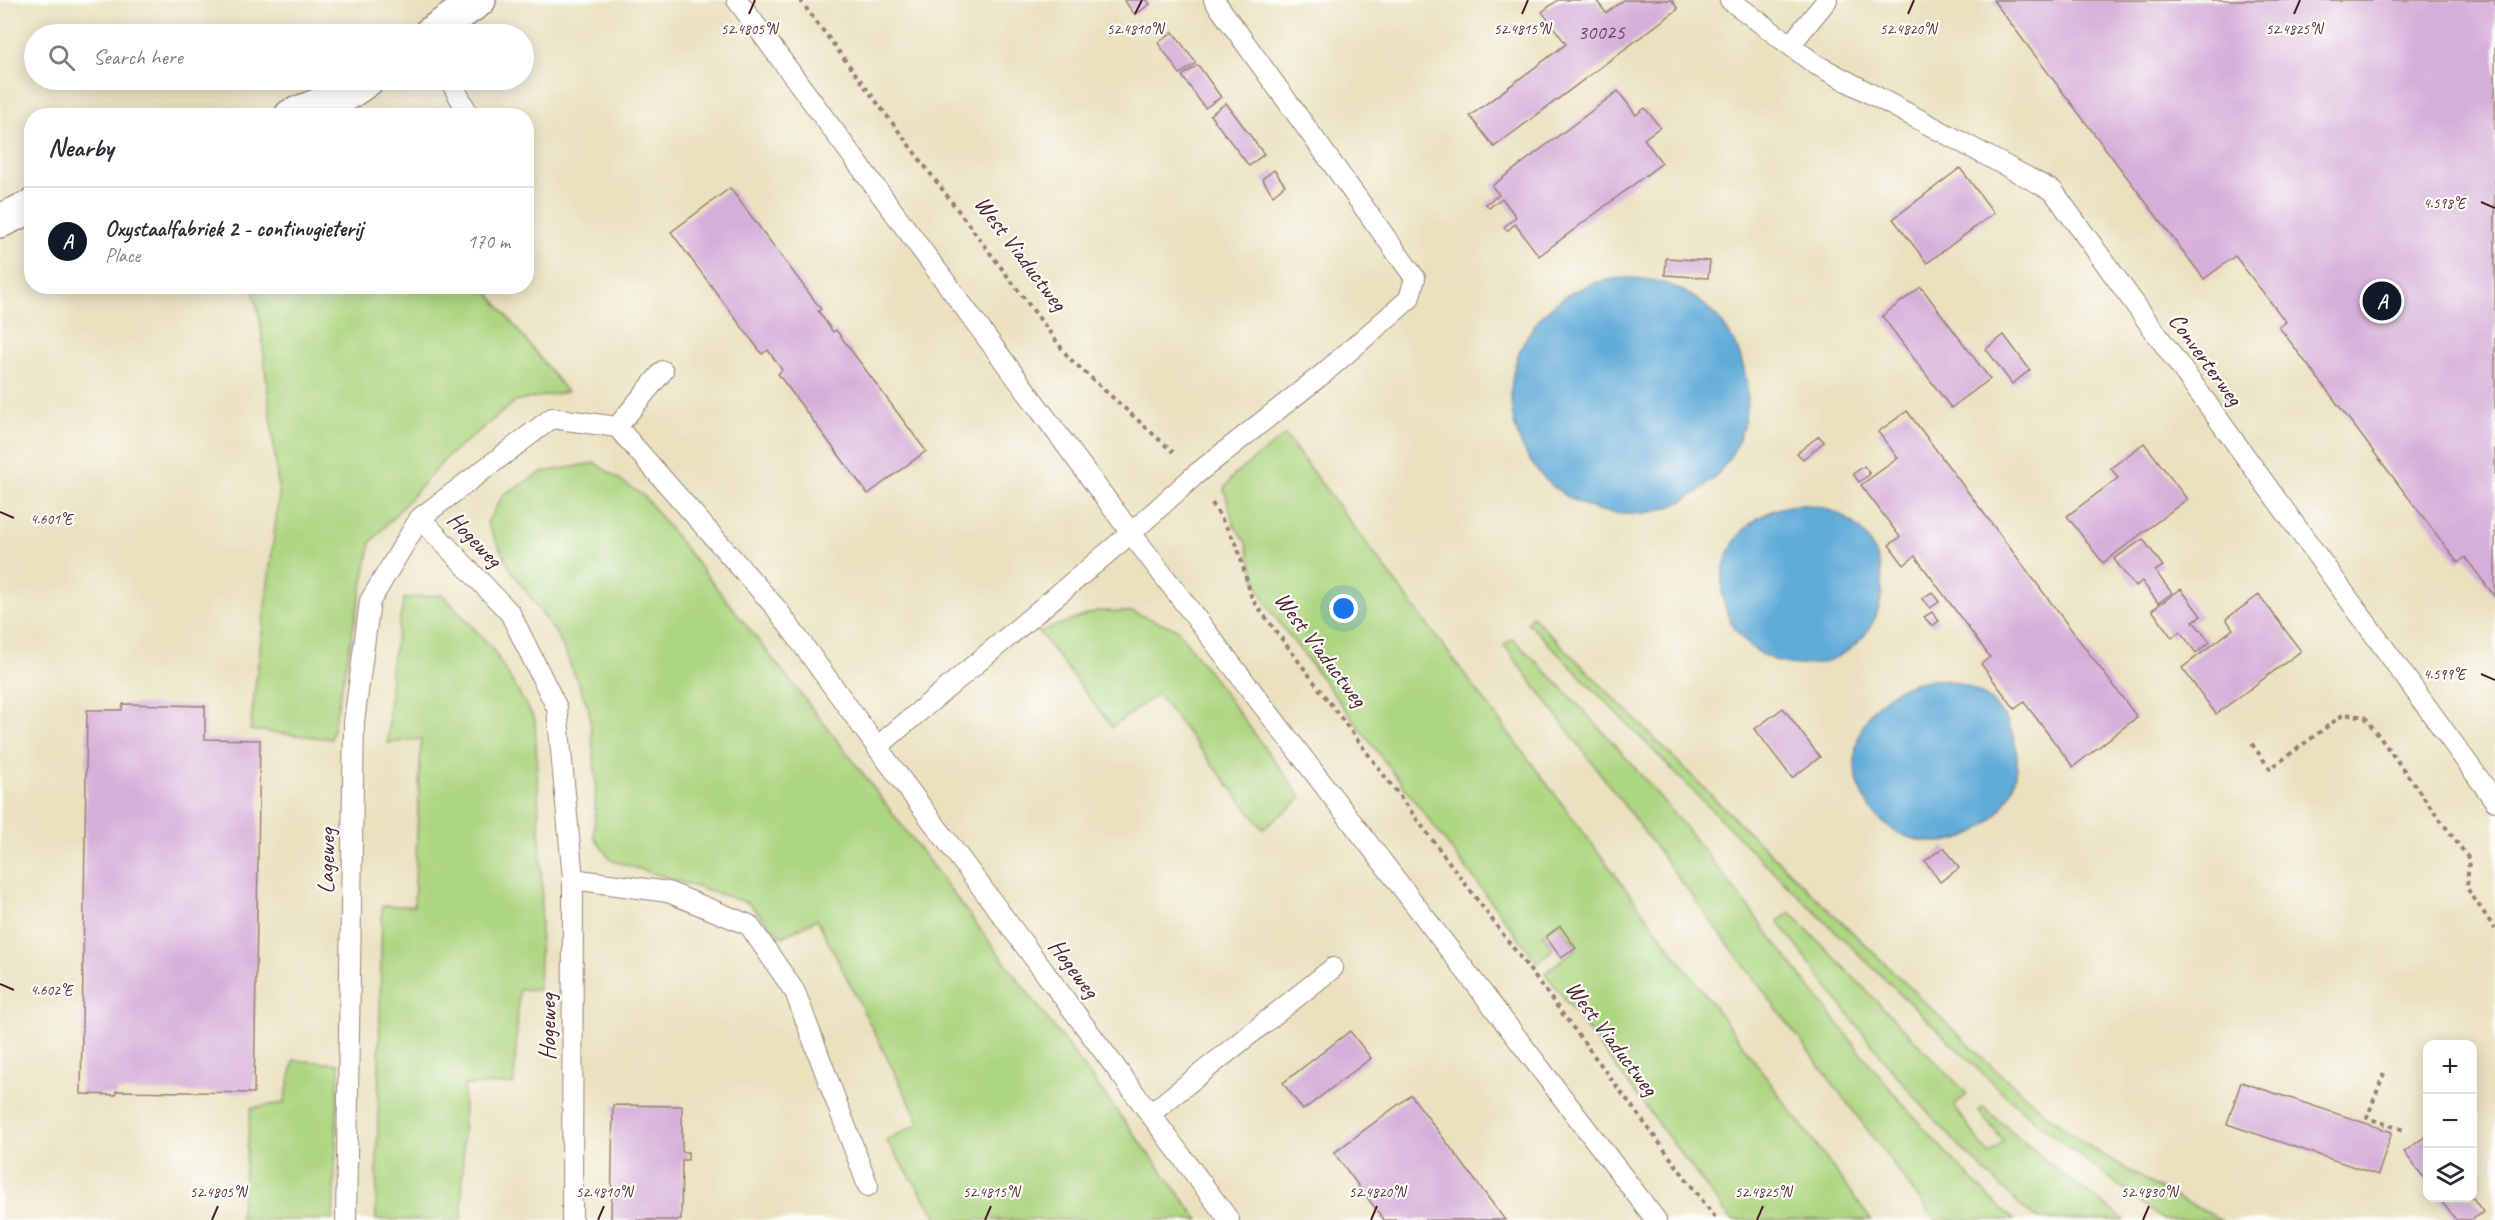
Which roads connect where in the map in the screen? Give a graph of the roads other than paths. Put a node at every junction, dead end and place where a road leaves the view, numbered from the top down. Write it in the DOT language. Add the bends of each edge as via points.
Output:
graph roads {
  1 [pos="479,0"];
  2 [pos="737,0"];
  3 [pos="1214,0"];
  4 [pos="1730,0"];
  5 [pos="1827,0"];
  6 [pos="444,24"];
  7 [pos="1791,44"];
  8 [pos="352,90"];
  9 [pos="455,90"];
  10 [pos="312,108"];
  11 [pos="464,108"];
  12 [pos="24,210"];
  13 [pos="0,220"];
  14 [pos="663,371"];
  15 [pos="617,427"];
  16 [pos="420,518"];
  17 [pos="1131,533"];
  18 [pos="877,747"];
  19 [pos="2495,801"];
  20 [pos="573,879"];
  21 [pos="1333,968"];
  22 [pos="1150,1114"];
  23 [pos="868,1186"];
  24 [pos="346,1220"];
  25 [pos="572,1220"];
  26 [pos="1229,1220"];
  27 [pos="1656,1220"];
  1 -- 6 [label="street"];
  2 -- 17 [label="lane"];
  3 -- 17 [label="lane" via="1415,278 1409,299"];
  4 -- 7 [label="lane, Converterweg"];
  5 -- 7 [label="lane"];
  7 -- 19 [label="lane, Converterweg" via="1815,64 2053,191"];
  8 -- 10 [label="street"];
  9 -- 11 [label="lane"];
  12 -- 13 [label="street"];
  14 -- 15 [label="lane"];
  15 -- 16 [label="lane, Hogeweg" via="552,418"];
  15 -- 18 [label="lane, Hogeweg" via="776,608"];
  16 -- 20 [label="lane, Hogeweg" via="510,613 557,708"];
  16 -- 24 [label="lane, Lageweg" via="370,601 354,722"];
  17 -- 18 [label="lane"];
  17 -- 27 [label="lane"];
  18 -- 22 [label="lane, Hogeweg"];
  20 -- 23 [label="lane" via="668,892 749,925 795,992"];
  20 -- 25 [label="lane, Hogeweg"];
  21 -- 22 [label="lane"];
  22 -- 26 [label="lane, Hogeweg"];
}
